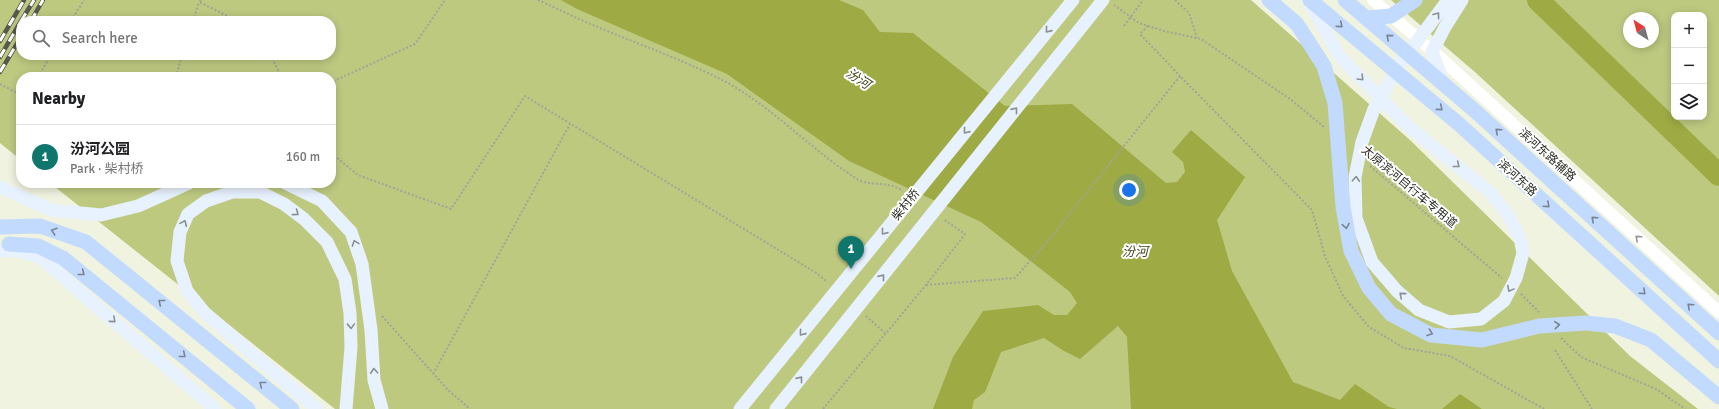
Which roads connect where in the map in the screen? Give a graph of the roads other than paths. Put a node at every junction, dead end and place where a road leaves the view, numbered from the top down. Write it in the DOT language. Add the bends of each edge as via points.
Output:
graph roads {
  1 [pos="1073,0"];
  2 [pos="1269,0"];
  3 [pos="1309,0"];
  4 [pos="1345,0"];
  5 [pos="1373,0"];
  6 [pos="1415,0"];
  7 [pos="1448,0"];
  8 [pos="1462,0"];
  9 [pos="1108,2"];
  10 [pos="1391,16"];
  11 [pos="1366,18"];
  12 [pos="1432,52"];
  13 [pos="1444,84"];
  14 [pos="0,187"];
  15 [pos="178,188"];
  16 [pos="295,188"];
  17 [pos="0,227"];
  18 [pos="3,248"];
  19 [pos="1719,312"];
  20 [pos="1719,333"];
  21 [pos="1719,361"];
  22 [pos="1719,397"];
  23 [pos="215,409"];
  24 [pos="248,409"];
  25 [pos="292,409"];
  26 [pos="317,409"];
  27 [pos="346,409"];
  28 [pos="382,409"];
  29 [pos="740,409"];
  30 [pos="776,409"];
  1 -- 29 [label="main road, 柴村桥, one-way"];
  2 -- 22 [label="highway, one-way" via="1297,24 1324,66 1335,103 1343,207 1350,251 1369,288 1391,314 1431,335 1482,340 1539,326 1586,323 1614,326 1651,340"];
  3 -- 7 [label="main road, one-way" via="1340,57 1409,127 1491,193 1508,215 1520,238 1523,253 1516,278 1504,301 1481,320 1449,322 1419,310 1397,291 1372,262 1356,218 1355,177 1362,142 1374,109 1400,64"];
  3 -- 21 [label="highway, 滨河东路, one-way" via="1460,125"];
  4 -- 11 [label="highway, 滨河东路"];
  5 -- 10 [label="street, 滨河东路辅路"];
  6 -- 10 [label="highway"];
  8 -- 12 [label="main road"];
  30 -- 9 [label="main road, one-way"];
  10 -- 11 [label="highway"];
  10 -- 12 [label="street, 滨河东路辅路"];
  13 -- 11 [label="highway, 滨河东路, one-way"];
  12 -- 13 [label="main road"];
  19 -- 12 [label="street, 滨河东路辅路, one-way"];
  20 -- 13 [label="highway, 滨河东路, one-way"];
  14 -- 15 [label="main road" via="51,210 101,215 138,206"];
  28 -- 16 [label="main road, one-way" via="374,380 371,330 362,264 351,232 322,201"];
  25 -- 17 [label="highway, one-way" via="86,242 40,226"];
  18 -- 23 [label="main road, one-way" via="40,257"];
  18 -- 24 [label="highway, one-way" via="38,246 63,258"];
  26 -- 27 [label="main road, one-way" via="205,313 187,291 177,261 180,232 188,214 206,201 232,192 260,192 284,204 304,219 327,242 345,279 350,313 351,347"];
}
